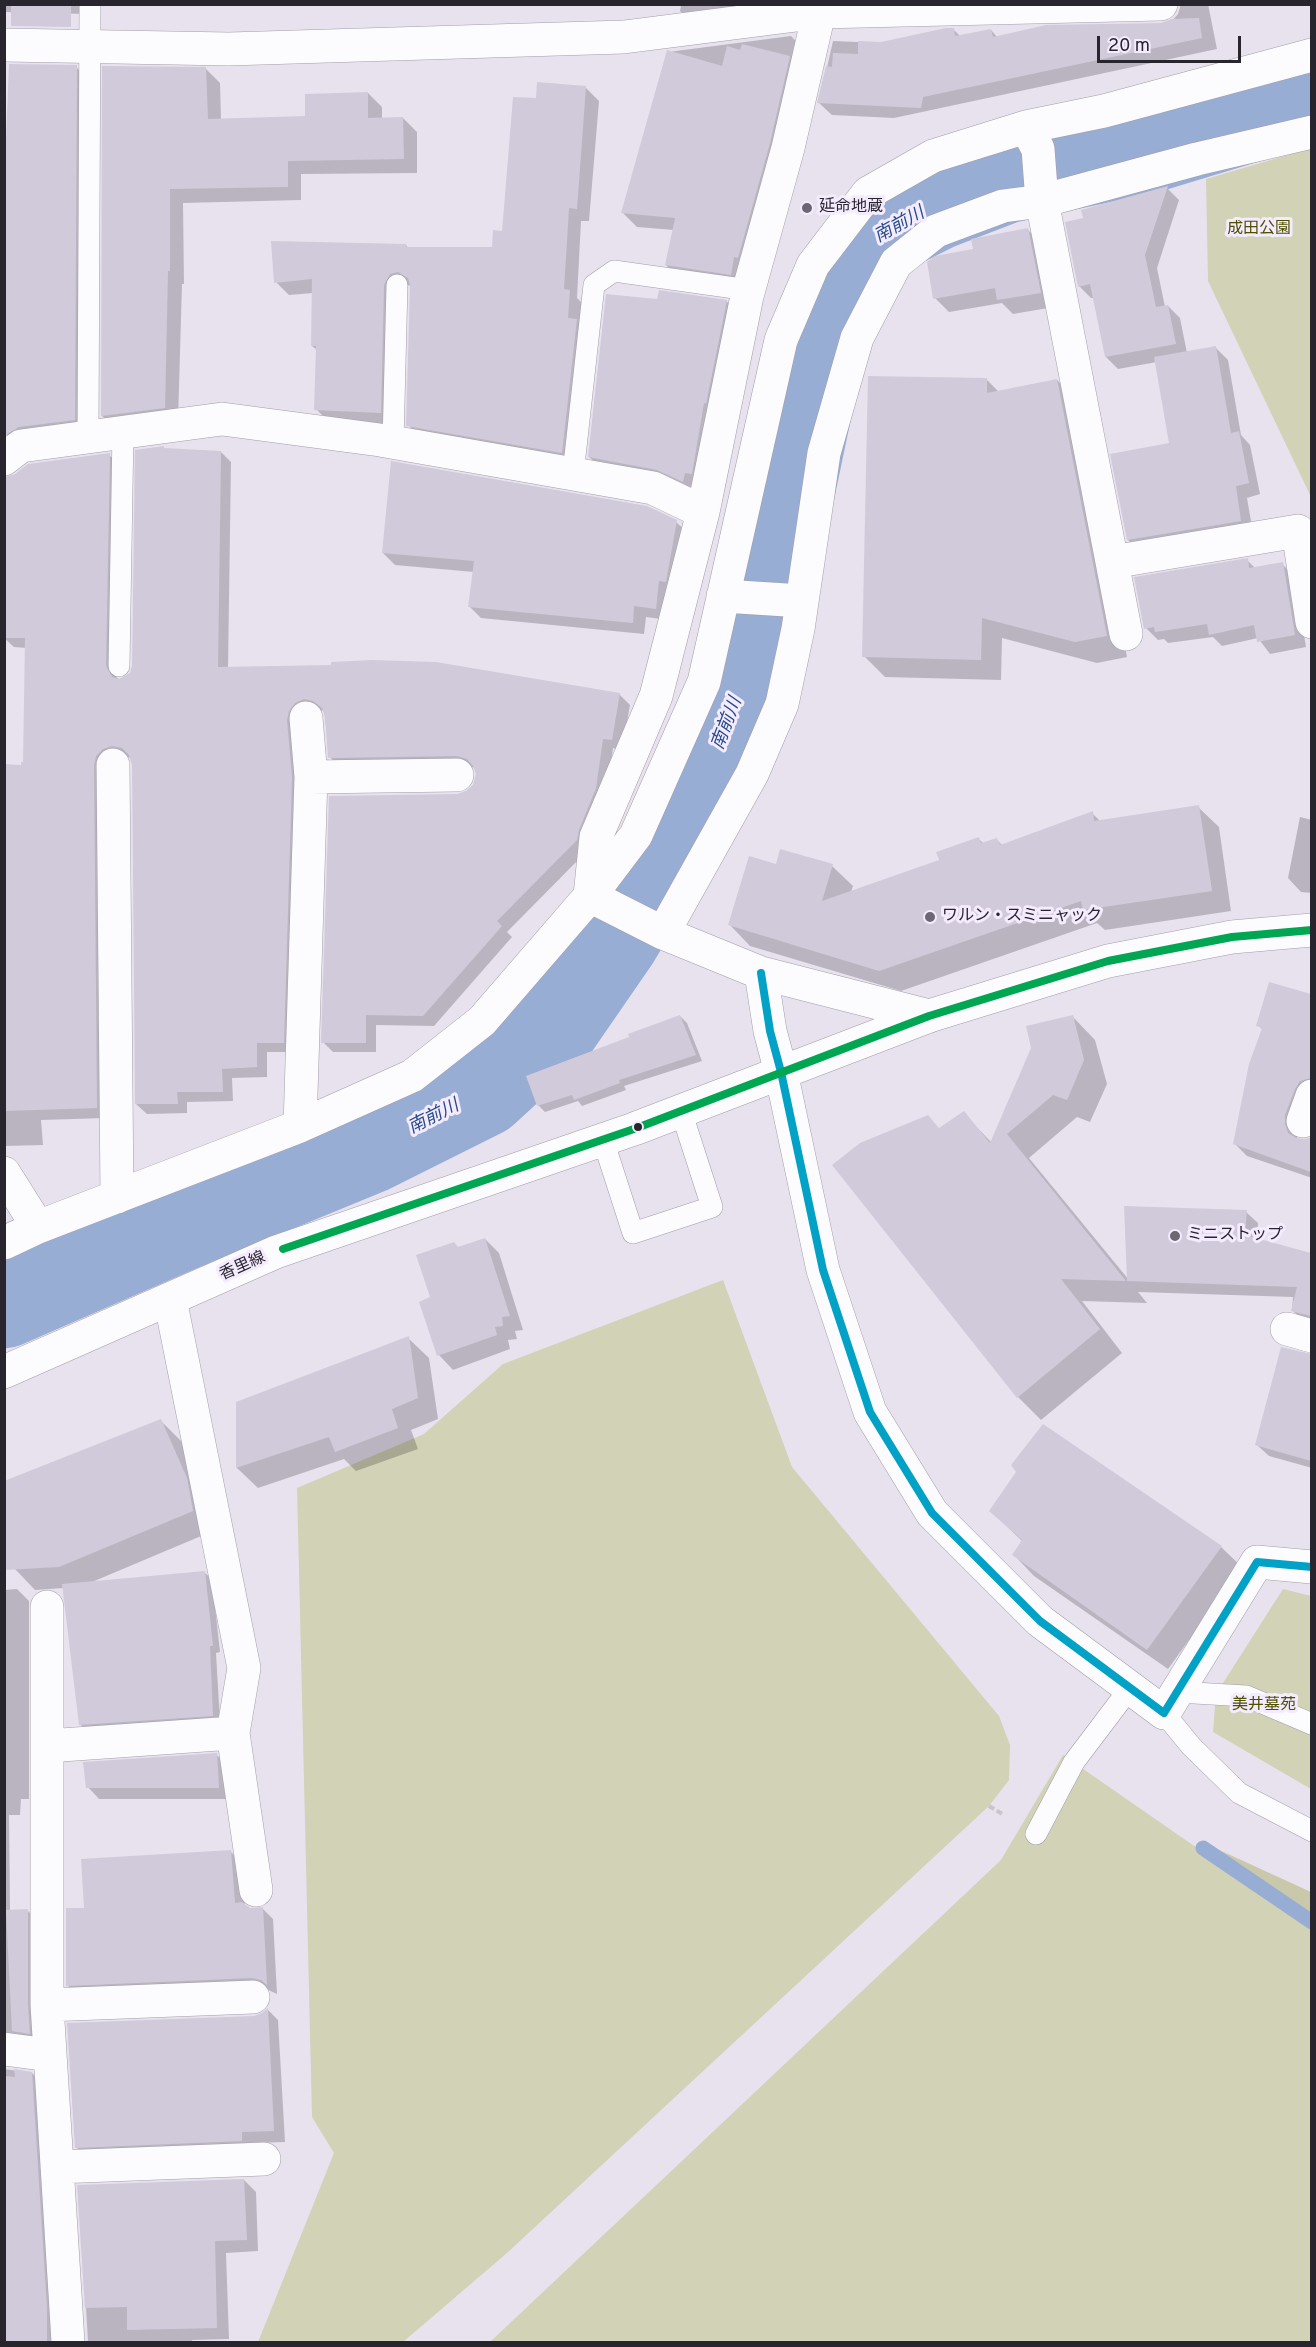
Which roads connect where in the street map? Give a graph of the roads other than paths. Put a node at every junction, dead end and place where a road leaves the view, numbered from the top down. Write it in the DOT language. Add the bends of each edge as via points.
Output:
graph roads {
  1 [pos="90,4"];
  2 [pos="1161,4"];
  3 [pos="820,8"];
  4 [pos="4,45"];
  5 [pos="91,47"];
  6 [pos="1311,55"];
  7 [pos="1311,132"];
  8 [pos="1032,138"];
  9 [pos="1041,196"];
  10 [pos="397,285"];
  11 [pos="749,290"];
  12 [pos="123,431"];
  13 [pos="88,435"];
  14 [pos="393,442"];
  15 [pos="4,459"];
  16 [pos="573,474"];
  17 [pos="703,512"];
  18 [pos="1112,562"];
  19 [pos="723,596"];
  20 [pos="802,601"];
  21 [pos="1311,622"];
  22 [pos="1126,634"];
  23 [pos="120,666"];
  24 [pos="306,718"];
  25 [pos="113,765"];
  26 [pos="457,776"];
  27 [pos="311,777"];
  28 [pos="590,896"];
  29 [pos="1311,930"];
  30 [pos="663,933"];
  31 [pos="761,973"];
  32 [pos="929,1016"];
  33 [pos="781,1072"];
  34 [pos="681,1111"];
  35 [pos="300,1126"];
  36 [pos="603,1140"];
  37 [pos="4,1173"];
  38 [pos="117,1197"];
  39 [pos="38,1227"];
  40 [pos="4,1243"];
  41 [pos="170,1299"];
  42 [pos="4,1372"];
  43 [pos="1311,1567"];
  44 [pos="47,1607"];
  45 [pos="1130,1688"];
  46 [pos="1170,1702"];
  47 [pos="1311,1724"];
  48 [pos="233,1733"];
  49 [pos="47,1746"];
  50 [pos="1311,1831"];
  51 [pos="1036,1834"];
  52 [pos="256,1890"];
  53 [pos="253,1996"];
  54 [pos="47,2005"];
  55 [pos="4,2049"];
  56 [pos="49,2055"];
  57 [pos="264,2159"];
  58 [pos="57,2167"];
  59 [pos="68,2343"];
  1 -- 5 [label="lane"];
  2 -- 3 [label="street"];
  3 -- 5 [label="street" via="624,37 229,49"];
  3 -- 11 [label="street" via="788,148"];
  4 -- 5 [label="street"];
  5 -- 13 [label="lane"];
  6 -- 8 [label="street" via="1104,111"];
  7 -- 9 [label="street"];
  8 -- 9 [label="street"];
  8 -- 19 [label="street" via="933,156 868,193 813,265 782,340"];
  9 -- 18 [label="street"];
  9 -- 20 [label="street" via="936,231 896,263 857,338 824,453"];
  10 -- 14 [label="lane"];
  11 -- 16 [label="lane" via="614,271 594,285"];
  11 -- 17 [label="street"];
  12 -- 13 [label="street"];
  12 -- 14 [label="street" via="222,419"];
  12 -- 23 [label="lane"];
  13 -- 15 [label="street" via="21,446"];
  14 -- 16 [label="street"];
  16 -- 17 [label="street" via="653,488"];
  17 -- 28 [label="street" via="656,696 596,837"];
  18 -- 21 [label="street" via="1298,531"];
  18 -- 22 [label="street"];
  19 -- 20 [label="street"];
  19 -- 28 [label="street" via="704,682 685,725 636,835"];
  20 -- 30 [label="street" via="782,704 752,774"];
  24 -- 27 [label="street"];
  25 -- 38 [label="street"];
  26 -- 27 [label="street"];
  27 -- 35 [label="street"];
  28 -- 30 [label="street"];
  28 -- 35 [label="street" via="482,1021 456,1042 412,1076"];
  29 -- 32 [label="street, 香里線" via="1232,937 1108,961"];
  30 -- 31 [label="street"];
  31 -- 32 [label="street"];
  31 -- 33 [label="street"];
  32 -- 33 [label="street, 香里線"];
  33 -- 34 [label="street, 香里線"];
  33 -- 45 [label="street" via="823,1270 870,1412 932,1513 1040,1621"];
  34 -- 36 [label="street, 香里線"];
  34 -- 36 [label="lane" via="712,1207 633,1233"];
  35 -- 38 [label="street"];
  36 -- 41 [label="street, 香里線" via="276,1252"];
  37 -- 39 [label="street"];
  38 -- 39 [label="street"];
  39 -- 40 [label="street"];
  41 -- 42 [label="street, 香里線"];
  41 -- 48 [label="street" via="244,1668"];
  43 -- 46 [label="street" via="1257,1562"];
  44 -- 49 [label="street"];
  45 -- 46 [label="street"];
  45 -- 51 [label="lane" via="1074,1762"];
  46 -- 47 [label="lane" via="1246,1696"];
  46 -- 50 [label="lane" via="1191,1746 1239,1793"];
  48 -- 49 [label="street"];
  48 -- 52 [label="street"];
  49 -- 54 [label="street"];
  53 -- 54 [label="street"];
  54 -- 56 [label="street"];
  55 -- 56 [label="street"];
  56 -- 58 [label="street"];
  57 -- 58 [label="street"];
  58 -- 59 [label="street"];
}
